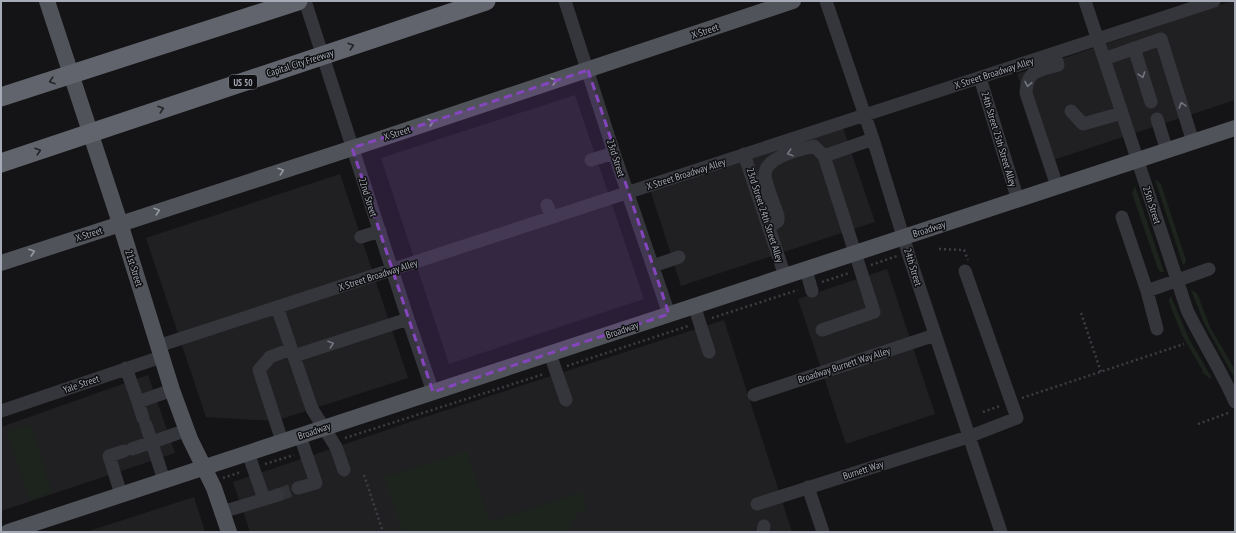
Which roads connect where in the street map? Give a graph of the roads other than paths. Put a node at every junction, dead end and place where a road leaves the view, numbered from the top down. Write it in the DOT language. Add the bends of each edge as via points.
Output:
graph roads {
  1 [pos="47,1"];
  2 [pos="265,1"];
  3 [pos="298,1"];
  4 [pos="305,1"];
  5 [pos="486,1"];
  6 [pos="565,1"];
  7 [pos="792,1"];
  8 [pos="826,1"];
  9 [pos="1085,1"];
  10 [pos="1214,1"];
  11 [pos="1098,39"];
  12 [pos="1134,48"];
  13 [pos="1056,59"];
  14 [pos="1104,59"];
  15 [pos="102,65"];
  16 [pos="588,70"];
  17 [pos="980,78"];
  18 [pos="1,97"];
  19 [pos="1151,102"];
  20 [pos="1071,111"];
  21 [pos="1122,113"];
  22 [pos="864,115"];
  23 [pos="1157,119"];
  24 [pos="1235,128"];
  25 [pos="873,139"];
  26 [pos="1194,142"];
  27 [pos="352,148"];
  28 [pos="1167,150"];
  29 [pos="614,153"];
  30 [pos="744,154"];
  31 [pos="824,156"];
  32 [pos="591,160"];
  33 [pos="1138,160"];
  34 [pos="1,163"];
  35 [pos="1057,186"];
  36 [pos="628,193"];
  37 [pos="1018,200"];
  38 [pos="547,205"];
  39 [pos="552,217"];
  40 [pos="1122,217"];
  41 [pos="120,223"];
  42 [pos="769,227"];
  43 [pos="380,231"];
  44 [pos="904,237"];
  45 [pos="361,238"];
  46 [pos="855,253"];
  47 [pos="679,257"];
  48 [pos="1,263"];
  49 [pos="653,266"];
  50 [pos="1209,269"];
  51 [pos="392,270"];
  52 [pos="806,270"];
  53 [pos="965,271"];
  54 [pos="785,276"];
  55 [pos="1177,280"];
  56 [pos="812,291"];
  57 [pos="1147,291"];
  58 [pos="694,305"];
  59 [pos="277,306"];
  60 [pos="669,314"];
  61 [pos="408,319"];
  62 [pos="1157,329"];
  63 [pos="822,330"];
  64 [pos="935,335"];
  65 [pos="159,351"];
  66 [pos="709,352"];
  67 [pos="293,353"];
  68 [pos="550,354"];
  69 [pos="126,368"];
  70 [pos="172,390"];
  71 [pos="432,392"];
  72 [pos="754,395"];
  73 [pos="566,400"];
  74 [pos="138,402"];
  75 [pos="1232,407"];
  76 [pos="1,411"];
  77 [pos="323,428"];
  78 [pos="187,430"];
  79 [pos="300,436"];
  80 [pos="968,437"];
  81 [pos="151,442"];
  82 [pos="282,442"];
  83 [pos="248,453"];
  84 [pos="205,468"];
  85 [pos="344,470"];
  86 [pos="164,480"];
  87 [pos="808,487"];
  88 [pos="298,488"];
  89 [pos="121,494"];
  90 [pos="278,495"];
  91 [pos="264,499"];
  92 [pos="757,504"];
  93 [pos="222,512"];
  94 [pos="15,531"];
  95 [pos="229,532"];
  96 [pos="823,532"];
  97 [pos="1001,532"];
  1 -- 41 [label="main road, 21st Street"];
  2 -- 15 [label="highway"];
  3 -- 15 [label="highway"];
  4 -- 27 [label="street, 22nd Street"];
  34 -- 5 [label="highway, Capital City Freeway / US 50, one-way"];
  6 -- 16 [label="street, 23rd Street"];
  7 -- 16 [label="main road, X Street"];
  8 -- 22 [label="street, 24th Street"];
  9 -- 11 [label="street, 25th Street"];
  10 -- 11 [label="street, X Street Broadway Alley"];
  11 -- 13 [label="street, X Street Broadway Alley"];
  11 -- 14 [label="street, 25th Street"];
  12 -- 14 [label="street"];
  12 -- 19 [label="street, one-way"];
  26 -- 12 [label="street, one-way" via="1161,39"];
  13 -- 17 [label="street, X Street Broadway Alley"];
  13 -- 35 [label="street, one-way" via="1029,77 1026,93"];
  14 -- 21 [label="street, 25th Street"];
  15 -- 18 [label="highway, one-way"];
  27 -- 16 [label="main road, X Street, one-way"];
  16 -- 29 [label="street, 23rd Street"];
  17 -- 22 [label="street, X Street Broadway Alley"];
  17 -- 37 [label="street, 24th Street 25th Street Alley"];
  20 -- 21 [label="street" via="1083,124"];
  21 -- 33 [label="street, 25th Street"];
  22 -- 25 [label="street, 24th Street"];
  22 -- 30 [label="street, X Street Broadway Alley"];
  23 -- 28 [label="street"];
  24 -- 26 [label="main road, Broadway"];
  25 -- 31 [label="street"];
  25 -- 44 [label="street, 24th Street"];
  26 -- 28 [label="main road, Broadway"];
  41 -- 27 [label="main road, X Street, one-way"];
  27 -- 43 [label="street, 22nd Street"];
  28 -- 33 [label="main road, Broadway"];
  29 -- 32 [label="street"];
  29 -- 36 [label="street, 23rd Street"];
  30 -- 36 [label="street, X Street Broadway Alley"];
  30 -- 42 [label="street, 23rd Street 24th Street Alley"];
  31 -- 42 [label="street, one-way" via="814,146 778,157 766,168 765,175 778,216 778,220"];
  31 -- 46 [label="street"];
  33 -- 35 [label="main road, Broadway"];
  33 -- 55 [label="street, 25th Street"];
  35 -- 37 [label="main road, Broadway"];
  36 -- 39 [label="street, X Street Broadway Alley"];
  36 -- 49 [label="street, 23rd Street"];
  37 -- 44 [label="main road, Broadway"];
  38 -- 39 [label="street"];
  39 -- 51 [label="street, X Street Broadway Alley"];
  40 -- 57 [label="street"];
  48 -- 41 [label="main road, X Street, one-way"];
  41 -- 65 [label="main road, 21st Street"];
  42 -- 54 [label="street, 23rd Street 24th Street Alley"];
  43 -- 45 [label="street"];
  43 -- 51 [label="street, 22nd Street"];
  44 -- 46 [label="main road, Broadway"];
  44 -- 64 [label="street, 24th Street"];
  46 -- 52 [label="main road, Broadway"];
  46 -- 63 [label="street" via="874,312"];
  47 -- 49 [label="street"];
  49 -- 60 [label="street, 23rd Street"];
  50 -- 55 [label="street"];
  51 -- 59 [label="street, X Street Broadway Alley"];
  51 -- 61 [label="street, 22nd Street"];
  52 -- 54 [label="main road, Broadway"];
  52 -- 56 [label="street"];
  53 -- 80 [label="street, Burnett Way" via="1017,418"];
  54 -- 58 [label="main road, Broadway"];
  55 -- 57 [label="street"];
  55 -- 75 [label="street, 25th Street" via="1201,340 1226,382"];
  57 -- 62 [label="street"];
  58 -- 60 [label="main road, Broadway"];
  58 -- 66 [label="street"];
  59 -- 65 [label="street, X Street Broadway Alley"];
  59 -- 67 [label="street"];
  60 -- 68 [label="main road, Broadway"];
  67 -- 61 [label="street, one-way"];
  61 -- 71 [label="street, 22nd Street"];
  64 -- 72 [label="street, Broadway Burnett Way Alley"];
  64 -- 80 [label="street, 24th Street"];
  65 -- 69 [label="street, Yale Street"];
  65 -- 70 [label="main road, 21st Street"];
  67 -- 77 [label="street" via="312,409"];
  67 -- 82 [label="street" via="270,357 259,370"];
  68 -- 71 [label="main road, Broadway"];
  68 -- 73 [label="street"];
  69 -- 74 [label="street"];
  69 -- 76 [label="street, Yale Street"];
  70 -- 74 [label="street"];
  70 -- 78 [label="main road, 21st Street"];
  71 -- 77 [label="main road, Broadway"];
  74 -- 81 [label="street"];
  77 -- 79 [label="main road, Broadway"];
  77 -- 85 [label="street" via="336,447"];
  78 -- 81 [label="street"];
  78 -- 84 [label="main road, 21st Street"];
  79 -- 82 [label="main road, Broadway"];
  79 -- 88 [label="street" via="316,483"];
  80 -- 87 [label="street, Burnett Way"];
  80 -- 97 [label="street, 24th Street"];
  81 -- 86 [label="street"];
  81 -- 89 [label="street" via="109,456"];
  82 -- 83 [label="main road, Broadway"];
  83 -- 84 [label="main road, Broadway"];
  83 -- 91 [label="street"];
  84 -- 86 [label="main road, Broadway"];
  84 -- 93 [label="main road, 21st Street"];
  86 -- 89 [label="main road, Broadway"];
  87 -- 92 [label="street, Burnett Way"];
  87 -- 96 [label="street"];
  89 -- 94 [label="main road, Broadway"];
  90 -- 91 [label="street"];
  91 -- 93 [label="street"];
  93 -- 95 [label="main road, 21st Street"];
}
